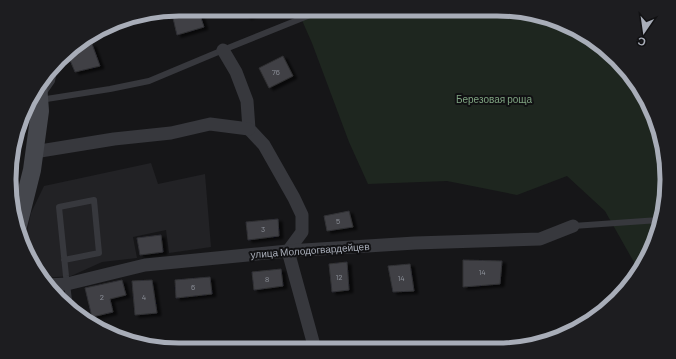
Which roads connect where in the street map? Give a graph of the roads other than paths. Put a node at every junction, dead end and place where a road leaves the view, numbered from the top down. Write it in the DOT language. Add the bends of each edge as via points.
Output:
graph roads {
  1 [pos="307,16"];
  2 [pos="223,50"];
  3 [pos="53,76"];
  4 [pos="45,88"];
  5 [pos="40,95"];
  6 [pos="38,99"];
  7 [pos="250,128"];
  8 [pos="34,152"];
  9 [pos="20,216"];
  10 [pos="654,220"];
  11 [pos="573,226"];
  12 [pos="288,250"];
  13 [pos="64,260"];
  14 [pos="67,284"];
  15 [pos="55,285"];
  16 [pos="69,299"];
  17 [pos="313,343"];
  1 -- 2 [label="lane"];
  2 -- 5 [label="lane" via="149,81 110,89"];
  2 -- 7 [label="street" via="236,72 247,101"];
  3 -- 4 [label="lane"];
  6 -- 8 [label="main road" via="40,111"];
  7 -- 8 [label="street" via="210,124 171,133"];
  7 -- 12 [label="street" via="264,145 302,215 302,232"];
  8 -- 9 [label="main road"];
  10 -- 11 [label="lane"];
  11 -- 12 [label="street, улица Молодогвардейцев" via="540,239"];
  12 -- 14 [label="street, улица Молодогвардейцев" via="145,265"];
  12 -- 17 [label="street"];
  13 -- 13 [label="lane" via="99,253 94,200 59,207"];
  13 -- 14 [label="lane"];
  14 -- 15 [label="street, улица Молодогвардейцев"];
  14 -- 16 [label="lane"];
}
